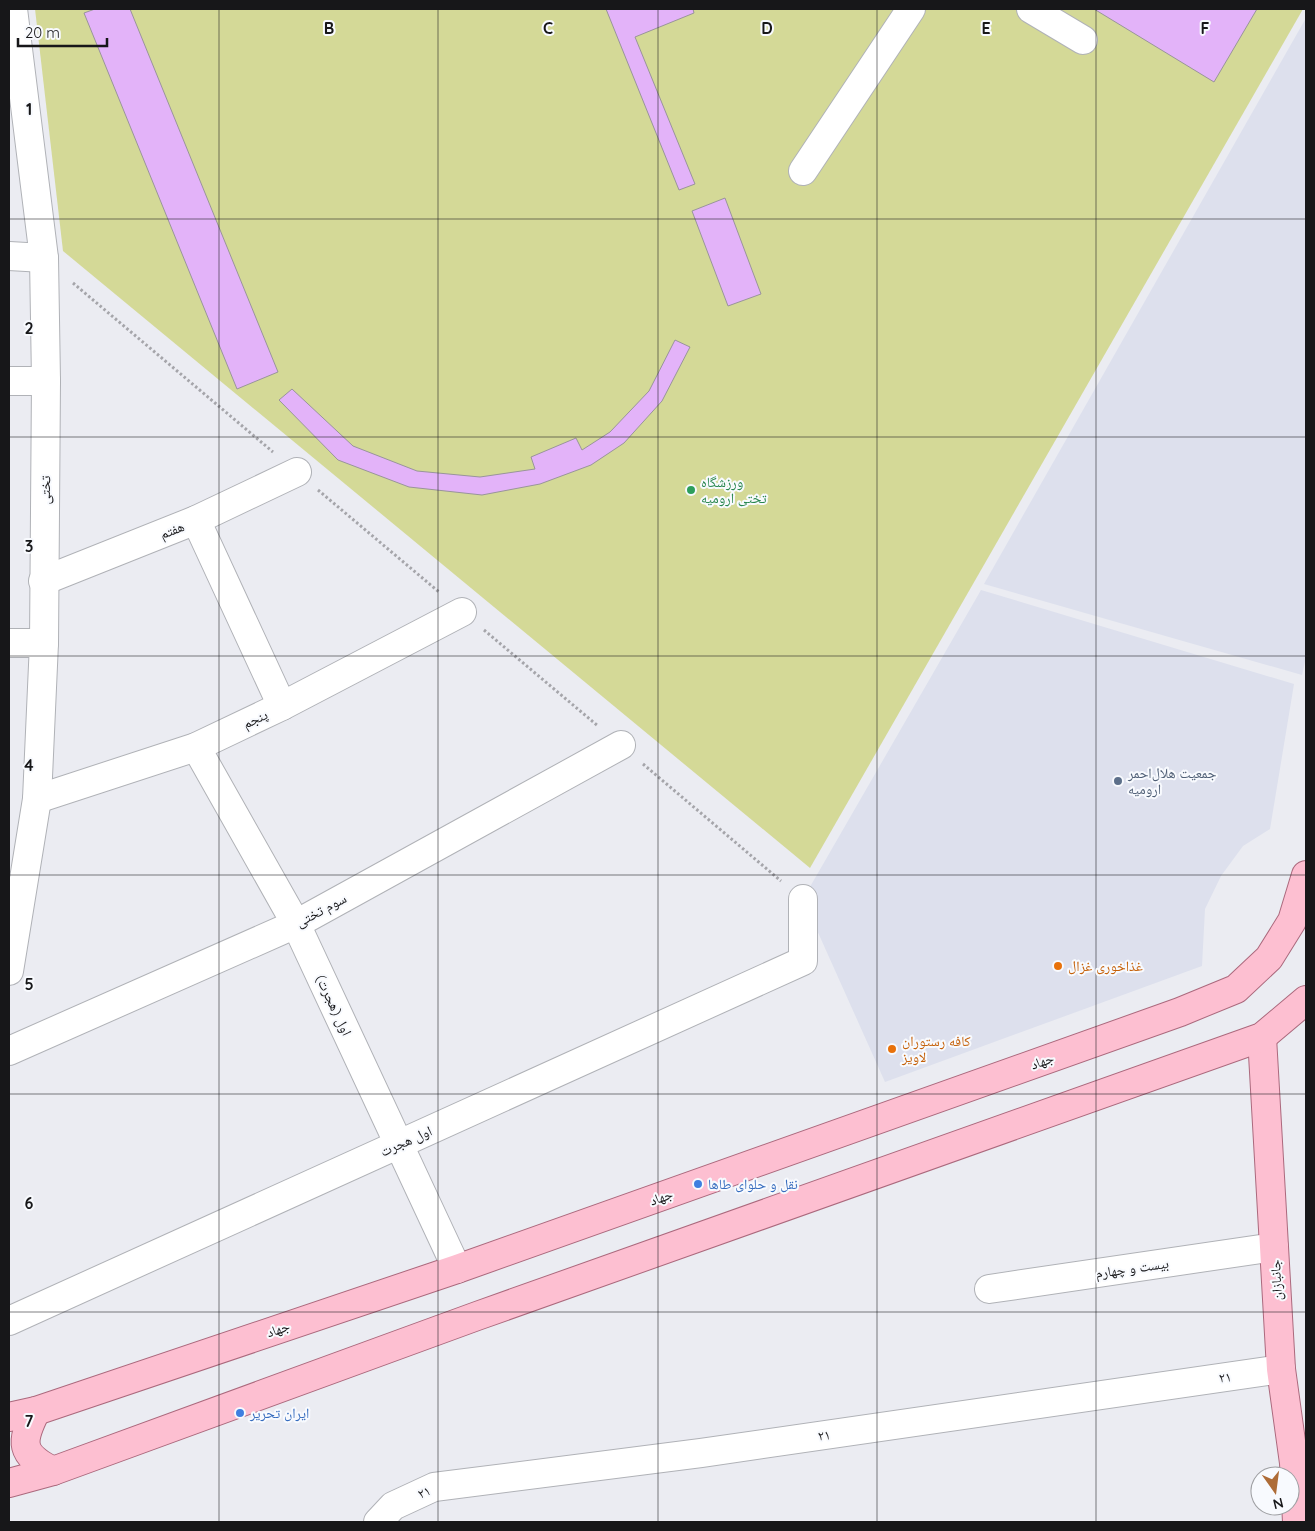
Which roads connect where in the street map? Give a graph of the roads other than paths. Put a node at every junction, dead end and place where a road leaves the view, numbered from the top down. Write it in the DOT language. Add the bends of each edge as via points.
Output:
graph roads {
  1 [pos="13,9"];
  2 [pos="911,9"];
  3 [pos="1030,9"];
  4 [pos="1083,40"];
  5 [pos="803,170"];
  6 [pos="9,256"];
  7 [pos="44,258"];
  8 [pos="46,380"];
  9 [pos="9,381"];
  10 [pos="297,472"];
  11 [pos="196,520"];
  12 [pos="44,581"];
  13 [pos="462,612"];
  14 [pos="9,643"];
  15 [pos="44,643"];
  16 [pos="282,706"];
  17 [pos="621,745"];
  18 [pos="196,747"];
  19 [pos="37,799"];
  20 [pos="1306,875"];
  21 [pos="802,899"];
  22 [pos="13,917"];
  23 [pos="296,924"];
  24 [pos="9,971"];
  25 [pos="1306,1000"];
  26 [pos="1262,1037"];
  27 [pos="9,1051"];
  28 [pos="399,1144"];
  29 [pos="1274,1247"];
  30 [pos="457,1269"];
  31 [pos="989,1289"];
  32 [pos="9,1321"];
  33 [pos="1281,1369"];
  34 [pos="36,1411"];
  35 [pos="9,1416"];
  36 [pos="1300,1458"];
  37 [pos="53,1471"];
  38 [pos="9,1483"];
  39 [pos="378,1522"];
  1 -- 7 [label="street, تختی"];
  2 -- 5 [label="street"];
  3 -- 4 [label="street"];
  6 -- 7 [label="street"];
  7 -- 8 [label="street, تختی"];
  8 -- 9 [label="street"];
  8 -- 12 [label="street, تختی"];
  10 -- 11 [label="street, هفتم"];
  11 -- 12 [label="street, هفتم"];
  11 -- 16 [label="street"];
  12 -- 15 [label="street, تختی"];
  13 -- 16 [label="street, پنجم"];
  14 -- 15 [label="street"];
  15 -- 19 [label="street, تختی"];
  16 -- 18 [label="street, پنجم"];
  17 -- 23 [label="street, سوم تختی"];
  18 -- 19 [label="street, پنجم"];
  18 -- 23 [label="street, اول (هجرت)"];
  19 -- 22 [label="street, تختی"];
  20 -- 30 [label="main road, جهاد" via="1292,921 1269,958 1236,989 1180,1012"];
  21 -- 28 [label="street, اول هجرت" via="803,961"];
  22 -- 24 [label="street, تختی"];
  23 -- 27 [label="street, سوم تختی"];
  23 -- 28 [label="street, اول (هجرت)"];
  25 -- 26 [label="main road"];
  26 -- 29 [label="main road, جانبازان"];
  26 -- 37 [label="main road"];
  28 -- 30 [label="street, اول (هجرت)"];
  28 -- 32 [label="street, اول هجرت"];
  29 -- 31 [label="street, بیست و چهارم"];
  29 -- 33 [label="main road, جانبازان"];
  30 -- 34 [label="main road, جهاد"];
  33 -- 36 [label="main road, جانبازان"];
  33 -- 39 [label="street, ۲۱" via="701,1453 434,1487 393,1506"];
  34 -- 35 [label="main road, جهاد"];
  34 -- 37 [label="main road" via="25,1433 28,1452 33,1461"];
  37 -- 38 [label="main road"];
}
